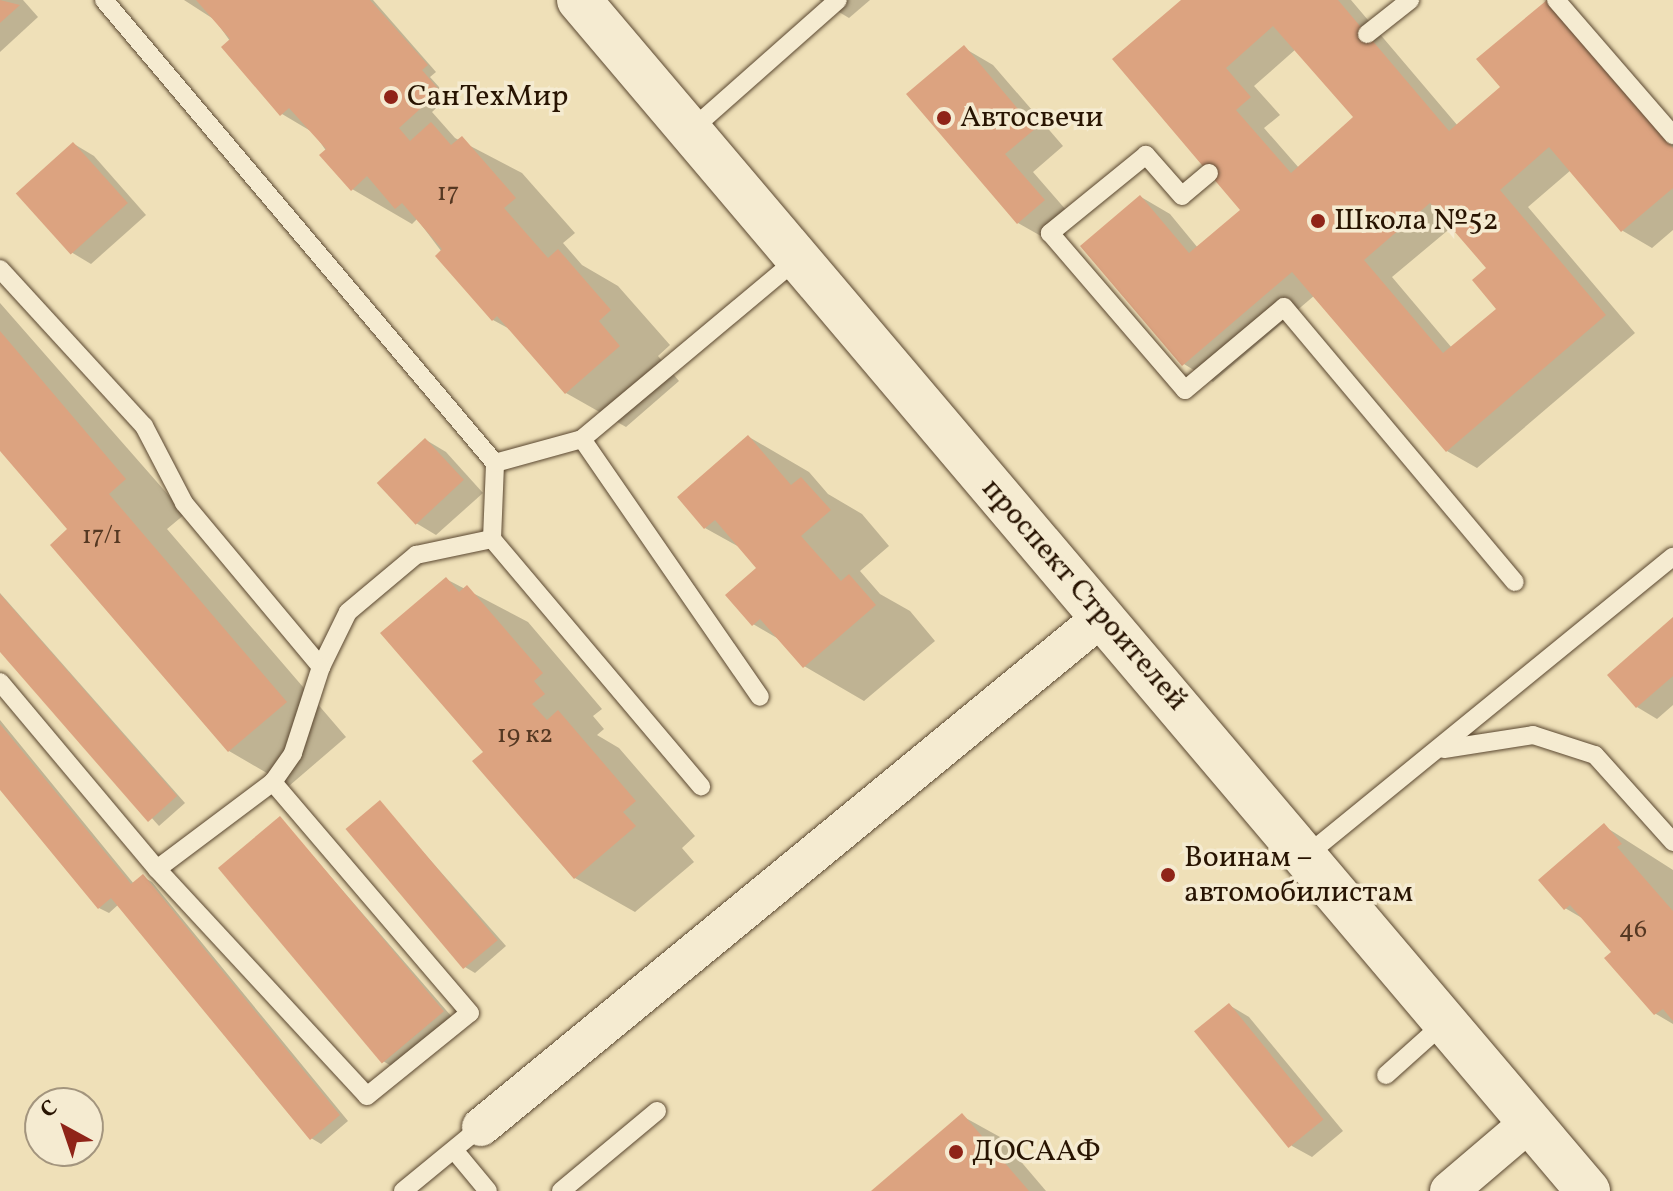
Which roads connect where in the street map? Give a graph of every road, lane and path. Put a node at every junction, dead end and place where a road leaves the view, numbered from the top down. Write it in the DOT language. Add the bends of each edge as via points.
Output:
graph roads {
  1 [pos="104,0"];
  2 [pos="579,0"];
  3 [pos="838,0"];
  4 [pos="1410,0"];
  5 [pos="1556,0"];
  6 [pos="1367,34"];
  7 [pos="691,130"];
  8 [pos="1673,135"];
  9 [pos="1209,173"];
  10 [pos="797,259"];
  11 [pos="0,269"];
  12 [pos="582,439"];
  13 [pos="495,463"];
  14 [pos="492,539"];
  15 [pos="1673,557"];
  16 [pos="1515,582"];
  17 [pos="1102,617"];
  18 [pos="321,667"];
  19 [pos="0,682"];
  20 [pos="760,697"];
  21 [pos="1441,749"];
  22 [pos="273,782"];
  23 [pos="701,786"];
  24 [pos="1673,842"];
  25 [pos="1307,855"];
  26 [pos="157,869"];
  27 [pos="1445,1022"];
  28 [pos="1386,1075"];
  29 [pos="657,1111"];
  30 [pos="1530,1122"];
  31 [pos="468,1138"];
  32 [pos="403,1191"];
  33 [pos="488,1191"];
  34 [pos="561,1191"];
  35 [pos="1449,1191"];
  36 [pos="1588,1191"];
  1 -- 13 [label="lane"];
  2 -- 7 [label="main road, проспект Строителей"];
  3 -- 7 [label="lane"];
  4 -- 6 [label="lane"];
  5 -- 8 [label="lane"];
  7 -- 10 [label="main road, проспект Строителей"];
  9 -- 16 [label="lane" via="1182,196 1146,155 1050,233 1185,390 1284,307"];
  10 -- 12 [label="lane"];
  10 -- 17 [label="main road, проспект Строителей"];
  11 -- 18 [label="lane" via="144,426 184,503"];
  12 -- 13 [label="lane"];
  12 -- 20 [label="lane"];
  13 -- 14 [label="lane"];
  14 -- 18 [label="lane" via="416,555 348,612"];
  14 -- 23 [label="lane"];
  15 -- 21 [label="lane"];
  17 -- 25 [label="main road, проспект Строителей"];
  17 -- 31 [label="street"];
  18 -- 22 [label="lane" via="293,753"];
  19 -- 26 [label="lane"];
  21 -- 24 [label="lane" via="1533,735 1595,755"];
  21 -- 25 [label="lane"];
  22 -- 26 [label="lane"];
  22 -- 26 [label="lane" via="470,1013 367,1096"];
  25 -- 27 [label="main road, проспект Строителей"];
  27 -- 28 [label="lane"];
  27 -- 30 [label="main road, проспект Строителей"];
  29 -- 34 [label="lane"];
  30 -- 35 [label="street"];
  30 -- 36 [label="main road, проспект Строителей"];
  31 -- 32 [label="lane"];
  31 -- 33 [label="lane"];
}
